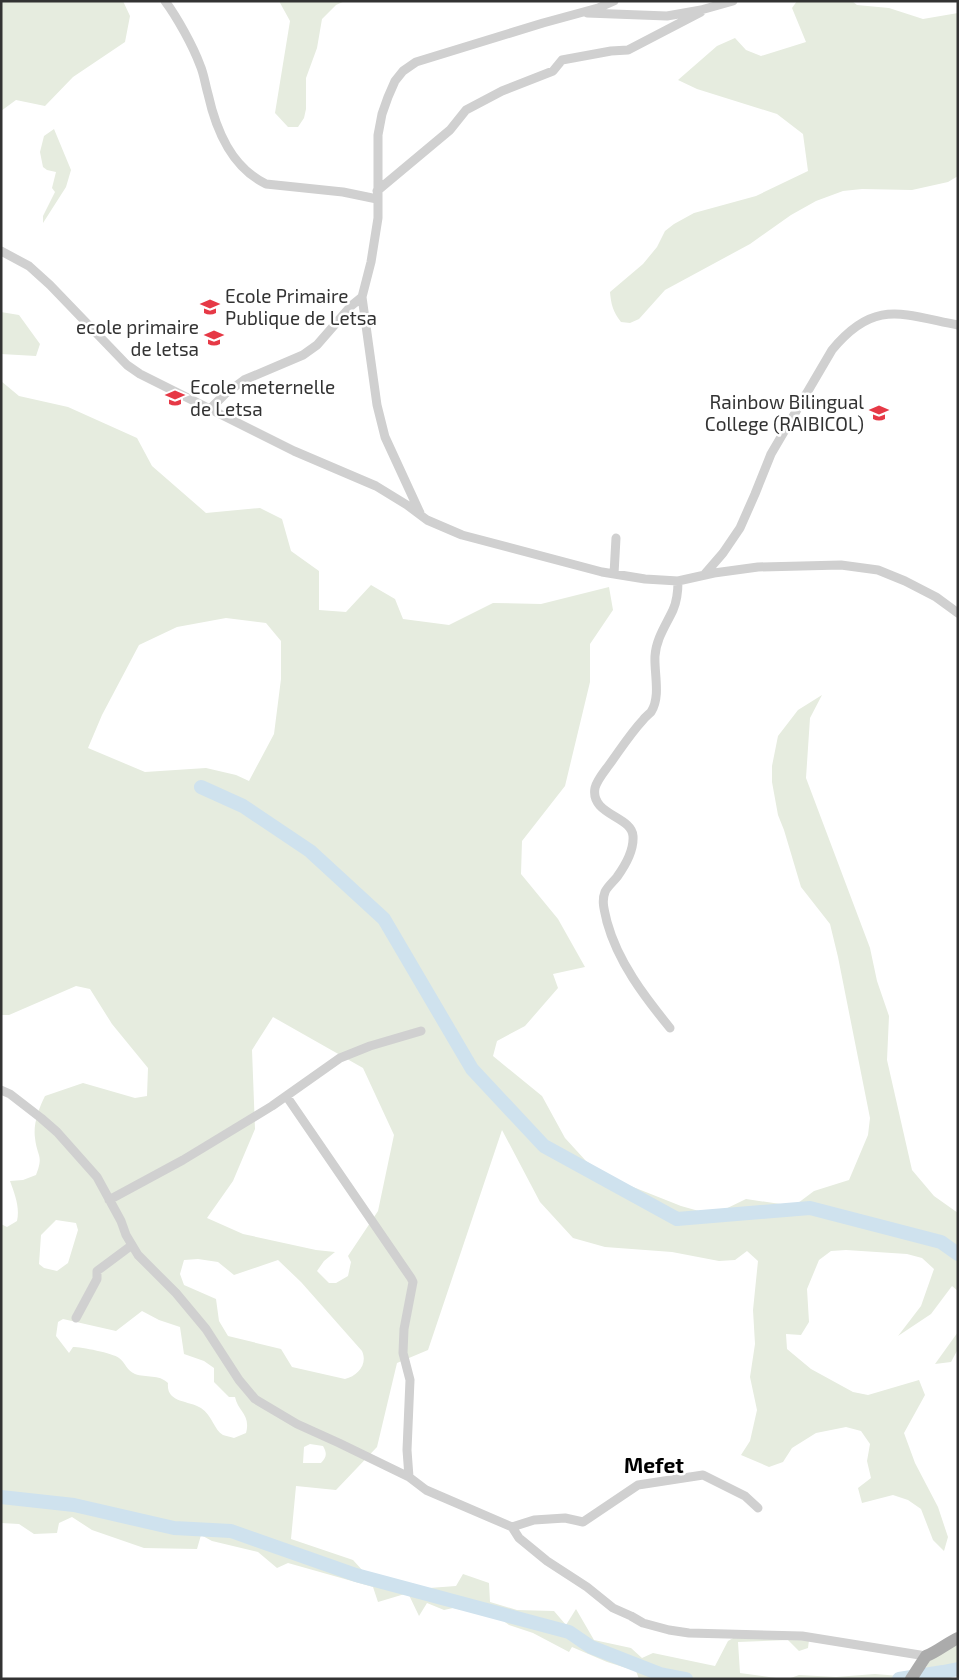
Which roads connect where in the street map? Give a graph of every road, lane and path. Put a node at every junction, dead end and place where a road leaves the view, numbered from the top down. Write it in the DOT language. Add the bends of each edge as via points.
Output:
graph roads {
  1 [pos="165,1"];
  2 [pos="614,1"];
  3 [pos="733,1"];
  4 [pos="702,10"];
  5 [pos="580,13"];
  6 [pos="377,195"];
  7 [pos="1,251"];
  8 [pos="362,297"];
  9 [pos="958,326"];
  10 [pos="210,409"];
  11 [pos="421,515"];
  12 [pos="616,538"];
  13 [pos="614,574"];
  14 [pos="704,576"];
  15 [pos="678,580"];
  16 [pos="958,613"];
  17 [pos="670,1028"];
  18 [pos="421,1031"];
  19 [pos="1,1090"];
  20 [pos="287,1097"];
  21 [pos="109,1200"];
  22 [pos="132,1245"];
  23 [pos="76,1318"];
  24 [pos="409,1478"];
  25 [pos="758,1508"];
  26 [pos="512,1527"];
  27 [pos="958,1638"];
  28 [pos="926,1656"];
  29 [pos="911,1679"];
  1 -- 6 [label="street" via="200,62 221,136 242,168 266,184"];
  2 -- 5 [label="street"];
  3 -- 4 [label="street"];
  4 -- 5 [label="street" via="667,16"];
  4 -- 6 [label="street" via="628,50 562,60 553,70 466,110 450,130"];
  5 -- 6 [label="street" via="445,52 416,62 403,71 388,96 382,114 378,135"];
  6 -- 8 [label="street" via="375,241"];
  7 -- 10 [label="street" via="29,266 50,285 127,366"];
  8 -- 10 [label="street" via="317,345 303,355 244,380"];
  8 -- 11 [label="street" via="377,405 397,465"];
  9 -- 14 [label="street" via="894,313 858,324 842,337 771,454 740,528"];
  10 -- 11 [label="street" via="294,451 376,486"];
  11 -- 13 [label="street" via="462,535"];
  12 -- 13 [label="street"];
  13 -- 15 [label="street"];
  14 -- 15 [label="street"];
  14 -- 16 [label="street" via="758,567 841,565 878,570 936,597"];
  15 -- 17 [label="street" via="673,610 655,655 652,710 620,750 595,789 603,809 629,827 633,834 626,861 605,891 603,902 611,936 622,961"];
  18 -- 20 [label="street" via="340,1058"];
  19 -- 21 [label="street" via="57,1132 97,1178"];
  20 -- 21 [label="street"];
  20 -- 24 [label="street" via="413,1282 404,1329 404,1353 410,1380"];
  21 -- 22 [label="street"];
  22 -- 23 [label="street" via="97,1271"];
  22 -- 24 [label="street" via="206,1329 239,1380 256,1399 297,1424"];
  24 -- 26 [label="street" via="426,1490"];
  25 -- 26 [label="street" via="745,1496 703,1475 638,1485 583,1522 564,1518 534,1520"];
  26 -- 28 [label="street" via="519,1538 547,1561 613,1608 643,1623 689,1633 802,1636"];
  27 -- 28 [label="main road"];
  28 -- 29 [label="main road"];
}
